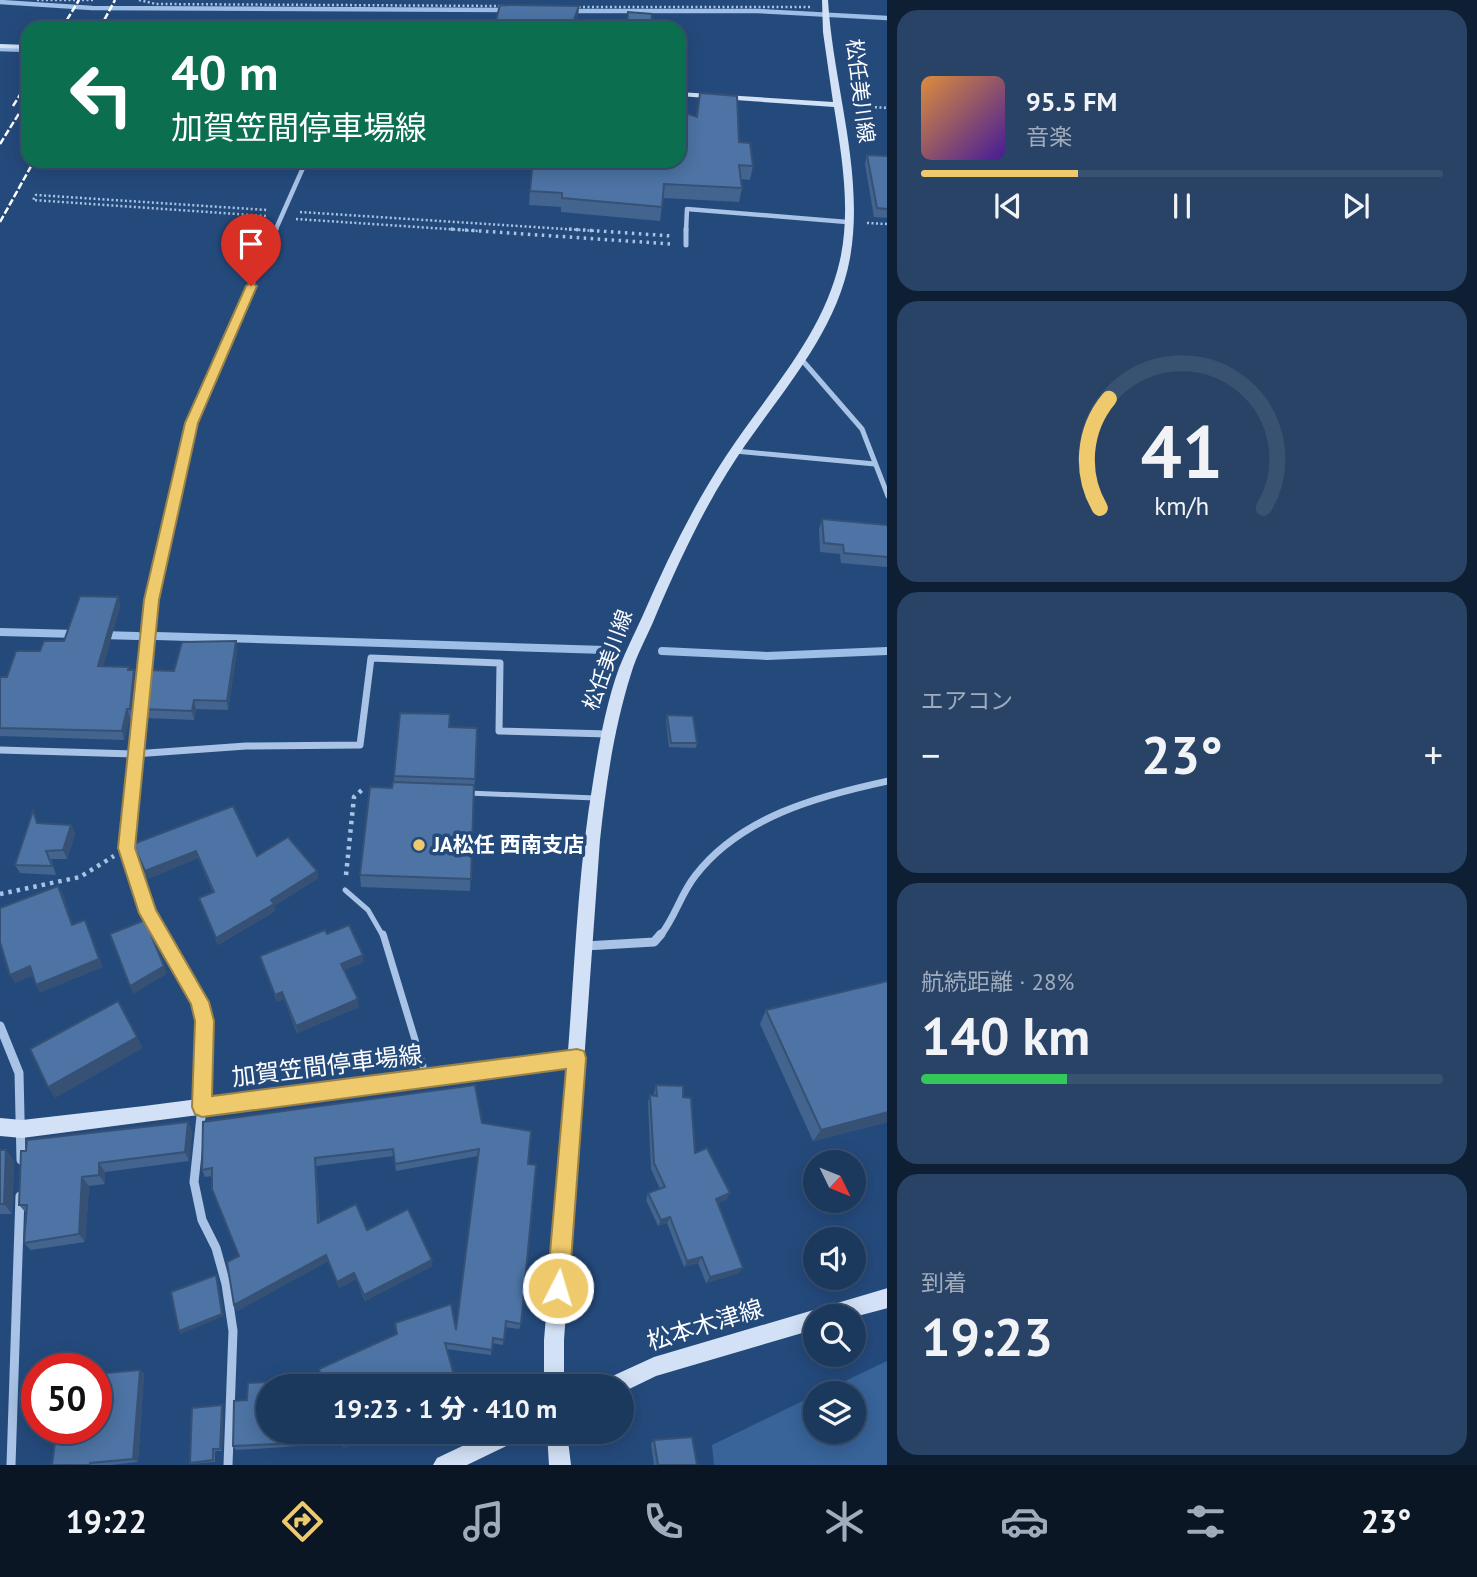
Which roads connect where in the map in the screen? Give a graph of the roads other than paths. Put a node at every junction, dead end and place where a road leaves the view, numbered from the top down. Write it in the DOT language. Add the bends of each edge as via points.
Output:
graph roads {
  1 [pos="825,9"];
  2 [pos="0,46"];
  3 [pos="21,47"];
  4 [pos="686,94"];
  5 [pos="835,105"];
  6 [pos="303,168"];
  7 [pos="847,222"];
  8 [pos="686,245"];
  9 [pos="802,360"];
  10 [pos="735,451"];
  11 [pos="875,464"];
  12 [pos="887,496"];
  13 [pos="608,734"];
  14 [pos="1,752"];
  15 [pos="134,754"];
  16 [pos="887,781"];
  17 [pos="458,793"];
  18 [pos="595,798"];
  19 [pos="345,890"];
  20 [pos="584,946"];
  21 [pos="0,1026"];
  22 [pos="577,1058"];
  23 [pos="423,1066"];
  24 [pos="202,1107"];
  25 [pos="0,1127"];
  26 [pos="22,1129"];
  27 [pos="20,1169"];
  28 [pos="20,1182"];
  29 [pos="887,1298"];
  30 [pos="866,1304"];
  31 [pos="803,1323"];
  32 [pos="554,1374"];
  33 [pos="634,1376"];
  34 [pos="489,1444"];
  35 [pos="557,1444"];
  36 [pos="11,1465"];
  37 [pos="228,1465"];
  38 [pos="444,1465"];
  39 [pos="560,1465"];
  1 -- 5 [label="main road, 松任美川線"];
  2 -- 3 [label="main road"];
  4 -- 5 [label="main road"];
  5 -- 7 [label="main road, 松任美川線" via="847,178"];
  6 -- 15 [label="street" via="191,423 151,600"];
  7 -- 8 [label="street" via="687,209"];
  7 -- 9 [label="main road, 松任美川線" via="845,259 831,302"];
  9 -- 10 [label="main road, 松任美川線"];
  9 -- 11 [label="street" via="862,429"];
  10 -- 11 [label="street"];
  10 -- 13 [label="main road, 松任美川線" via="664,580 623,677"];
  11 -- 12 [label="street"];
  13 -- 15 [label="street" via="499,731 500,663 371,658 359,745"];
  13 -- 18 [label="main road, 松任美川線"];
  14 -- 15 [label="street"];
  15 -- 24 [label="street" via="126,848 148,913 199,1002 205,1021"];
  16 -- 20 [label="street" via="814,799 737,838 696,873 668,926 654,942"];
  17 -- 18 [label="lane"];
  18 -- 20 [label="main road, 松任美川線"];
  19 -- 23 [label="lane" via="381,929"];
  20 -- 22 [label="main road, 松任美川線"];
  21 -- 26 [label="street" via="19,1073"];
  22 -- 24 [label="main road, 加賀笠間停車場線"];
  22 -- 32 [label="main road, 松任美川線"];
  24 -- 26 [label="main road, 加賀笠間停車場線"];
  24 -- 37 [label="street" via="194,1182 202,1220 226,1284 233,1331"];
  25 -- 26 [label="main road, 加賀笠間停車場線"];
  26 -- 27 [label="street"];
  28 -- 36 [label="street"];
  29 -- 30 [label="main road"];
  31 -- 33 [label="main road, 松本木津線"];
  34 -- 38 [label="main road"];
  35 -- 39 [label="main road"];
}
